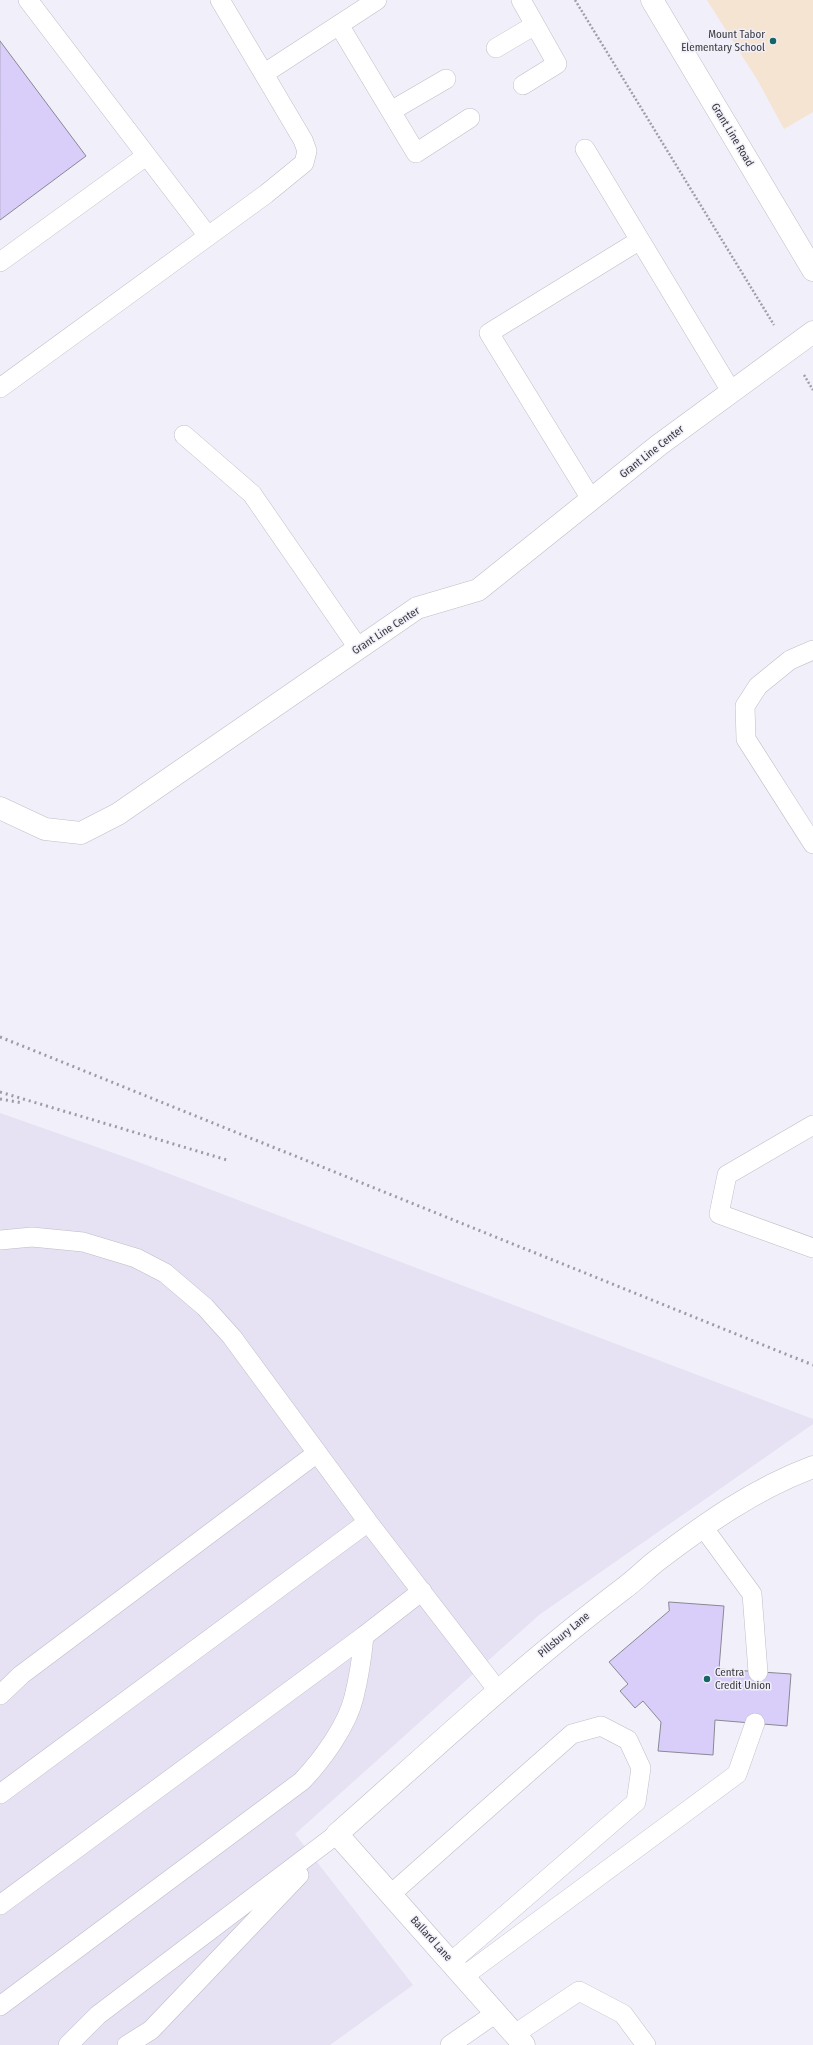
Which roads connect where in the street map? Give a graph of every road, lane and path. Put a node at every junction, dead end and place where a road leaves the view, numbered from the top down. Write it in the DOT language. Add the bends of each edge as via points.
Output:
graph roads {
  1 [pos="28,0"];
  2 [pos="220,0"];
  3 [pos="378,0"];
  4 [pos="521,0"];
  5 [pos="575,0"];
  6 [pos="652,0"];
  7 [pos="339,25"];
  8 [pos="535,25"];
  9 [pos="496,48"];
  10 [pos="264,73"];
  11 [pos="446,79"];
  12 [pos="523,85"];
  13 [pos="391,112"];
  14 [pos="470,118"];
  15 [pos="585,148"];
  16 [pos="146,156"];
  17 [pos="208,236"];
  18 [pos="640,240"];
  19 [pos="0,262"];
  20 [pos="813,270"];
  21 [pos="813,332"];
  22 [pos="788,349"];
  23 [pos="0,388"];
  24 [pos="813,390"];
  25 [pos="731,391"];
  26 [pos="184,435"];
  27 [pos="591,499"];
  28 [pos="359,649"];
  29 [pos="813,650"];
  30 [pos="0,808"];
  31 [pos="813,844"];
  32 [pos="813,1124"];
  33 [pos="0,1240"];
  34 [pos="813,1248"];
  35 [pos="317,1453"];
  36 [pos="813,1467"];
  37 [pos="368,1522"];
  38 [pos="703,1527"];
  39 [pos="422,1591"];
  40 [pos="364,1636"];
  41 [pos="758,1672"];
  42 [pos="498,1692"];
  43 [pos="0,1695"];
  44 [pos="755,1723"];
  45 [pos="0,1794"];
  46 [pos="337,1834"];
  47 [pos="391,1894"];
  48 [pos="0,1905"];
  49 [pos="458,1969"];
  50 [pos="0,2006"];
  51 [pos="496,2013"];
  52 [pos="519,2040"];
  53 [pos="68,2045"];
  54 [pos="127,2045"];
  55 [pos="450,2045"];
  56 [pos="646,2045"];
  1 -- 16 [label="lane"];
  2 -- 10 [label="lane"];
  3 -- 7 [label="lane"];
  4 -- 8 [label="lane"];
  5 -- 22 [label="path"];
  6 -- 20 [label="street, Grant Line Road"];
  7 -- 10 [label="lane"];
  7 -- 13 [label="lane"];
  8 -- 9 [label="lane"];
  8 -- 12 [label="lane" via="557,64"];
  10 -- 17 [label="lane" via="303,140 307,151 304,163"];
  11 -- 13 [label="lane"];
  13 -- 14 [label="lane" via="416,153"];
  15 -- 18 [label="lane"];
  16 -- 17 [label="lane"];
  16 -- 19 [label="lane"];
  17 -- 23 [label="lane"];
  18 -- 25 [label="lane"];
  18 -- 27 [label="lane" via="489,333"];
  21 -- 22 [label="street, Grant Line Center"];
  22 -- 24 [label="path"];
  22 -- 25 [label="street, Grant Line Center"];
  25 -- 27 [label="street, Grant Line Center"];
  26 -- 28 [label="lane" via="252,494"];
  27 -- 28 [label="street, Grant Line Center" via="478,590 417,608"];
  28 -- 30 [label="street, Grant Line Center" via="118,814 81,833 45,829"];
  29 -- 31 [label="lane" via="790,660 758,686 745,706 746,739"];
  32 -- 34 [label="lane" via="727,1175 720,1214"];
  33 -- 35 [label="lane" via="32,1237 83,1242 136,1258 165,1274 205,1307 232,1338"];
  35 -- 37 [label="lane"];
  35 -- 43 [label="lane" via="21,1675"];
  36 -- 38 [label="street, Pillsbury Lane" via="782,1478 749,1496"];
  37 -- 39 [label="lane"];
  37 -- 45 [label="lane"];
  38 -- 41 [label="lane" via="752,1594"];
  38 -- 42 [label="street, Pillsbury Lane" via="592,1611"];
  39 -- 40 [label="lane"];
  39 -- 42 [label="lane"];
  40 -- 48 [label="lane"];
  40 -- 50 [label="lane" via="354,1698 318,1764 307,1775"];
  42 -- 46 [label="street, Pillsbury Lane"];
  44 -- 49 [label="lane" via="737,1774"];
  46 -- 47 [label="street, Ballard Lane"];
  46 -- 53 [label="lane" via="98,2015"];
  46 -- 54 [label="lane" via="151,2030"];
  47 -- 49 [label="street, Ballard Lane"];
  47 -- 49 [label="lane" via="572,1734 601,1726 628,1740 641,1768 636,1802"];
  49 -- 51 [label="street, Ballard Lane"];
  51 -- 52 [label="street, Ballard Lane"];
  51 -- 55 [label="lane"];
  52 -- 56 [label="lane" via="579,1991 623,2014"];
}
